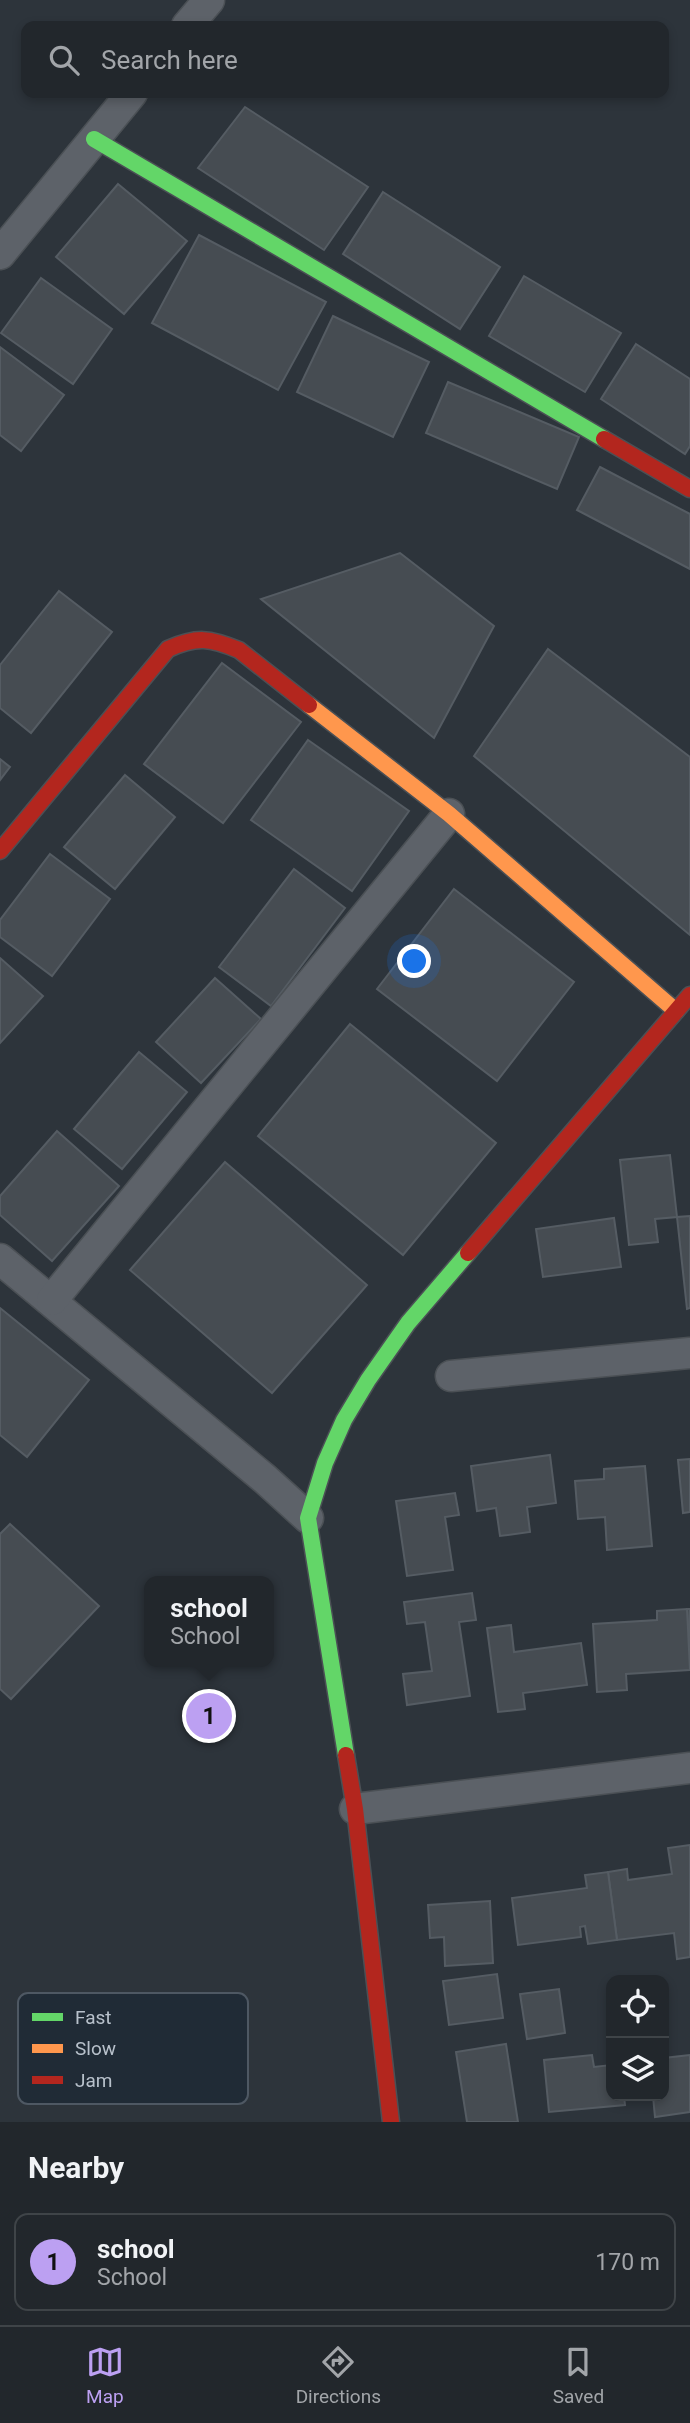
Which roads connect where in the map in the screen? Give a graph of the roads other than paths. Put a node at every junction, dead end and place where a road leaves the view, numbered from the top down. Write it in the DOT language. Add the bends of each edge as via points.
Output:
graph roads {
  1 [pos="209,0"];
  2 [pos="191,21"];
  3 [pos="128,98"];
  4 [pos="94,139"];
  5 [pos="0,254"];
  6 [pos="690,489"];
  7 [pos="449,814"];
  8 [pos="0,851"];
  9 [pos="690,995"];
  10 [pos="676,1011"];
  11 [pos="0,1259"];
  12 [pos="52,1300"];
  13 [pos="690,1353"];
  14 [pos="451,1376"];
  15 [pos="308,1518"];
  16 [pos="690,1769"];
  17 [pos="355,1809"];
  18 [pos="391,2122"];
  1 -- 2 [label="street"];
  3 -- 4 [label="street"];
  4 -- 5 [label="street"];
  4 -- 6 [label="street"];
  7 -- 8 [label="street" via="239,650 213,639 187,640 168,649"];
  7 -- 10 [label="street"];
  7 -- 12 [label="street"];
  9 -- 10 [label="street"];
  10 -- 15 [label="street" via="408,1323 344,1420"];
  11 -- 12 [label="street"];
  12 -- 15 [label="street"];
  13 -- 14 [label="street"];
  15 -- 17 [label="street"];
  16 -- 17 [label="street"];
  17 -- 18 [label="street"];
}
